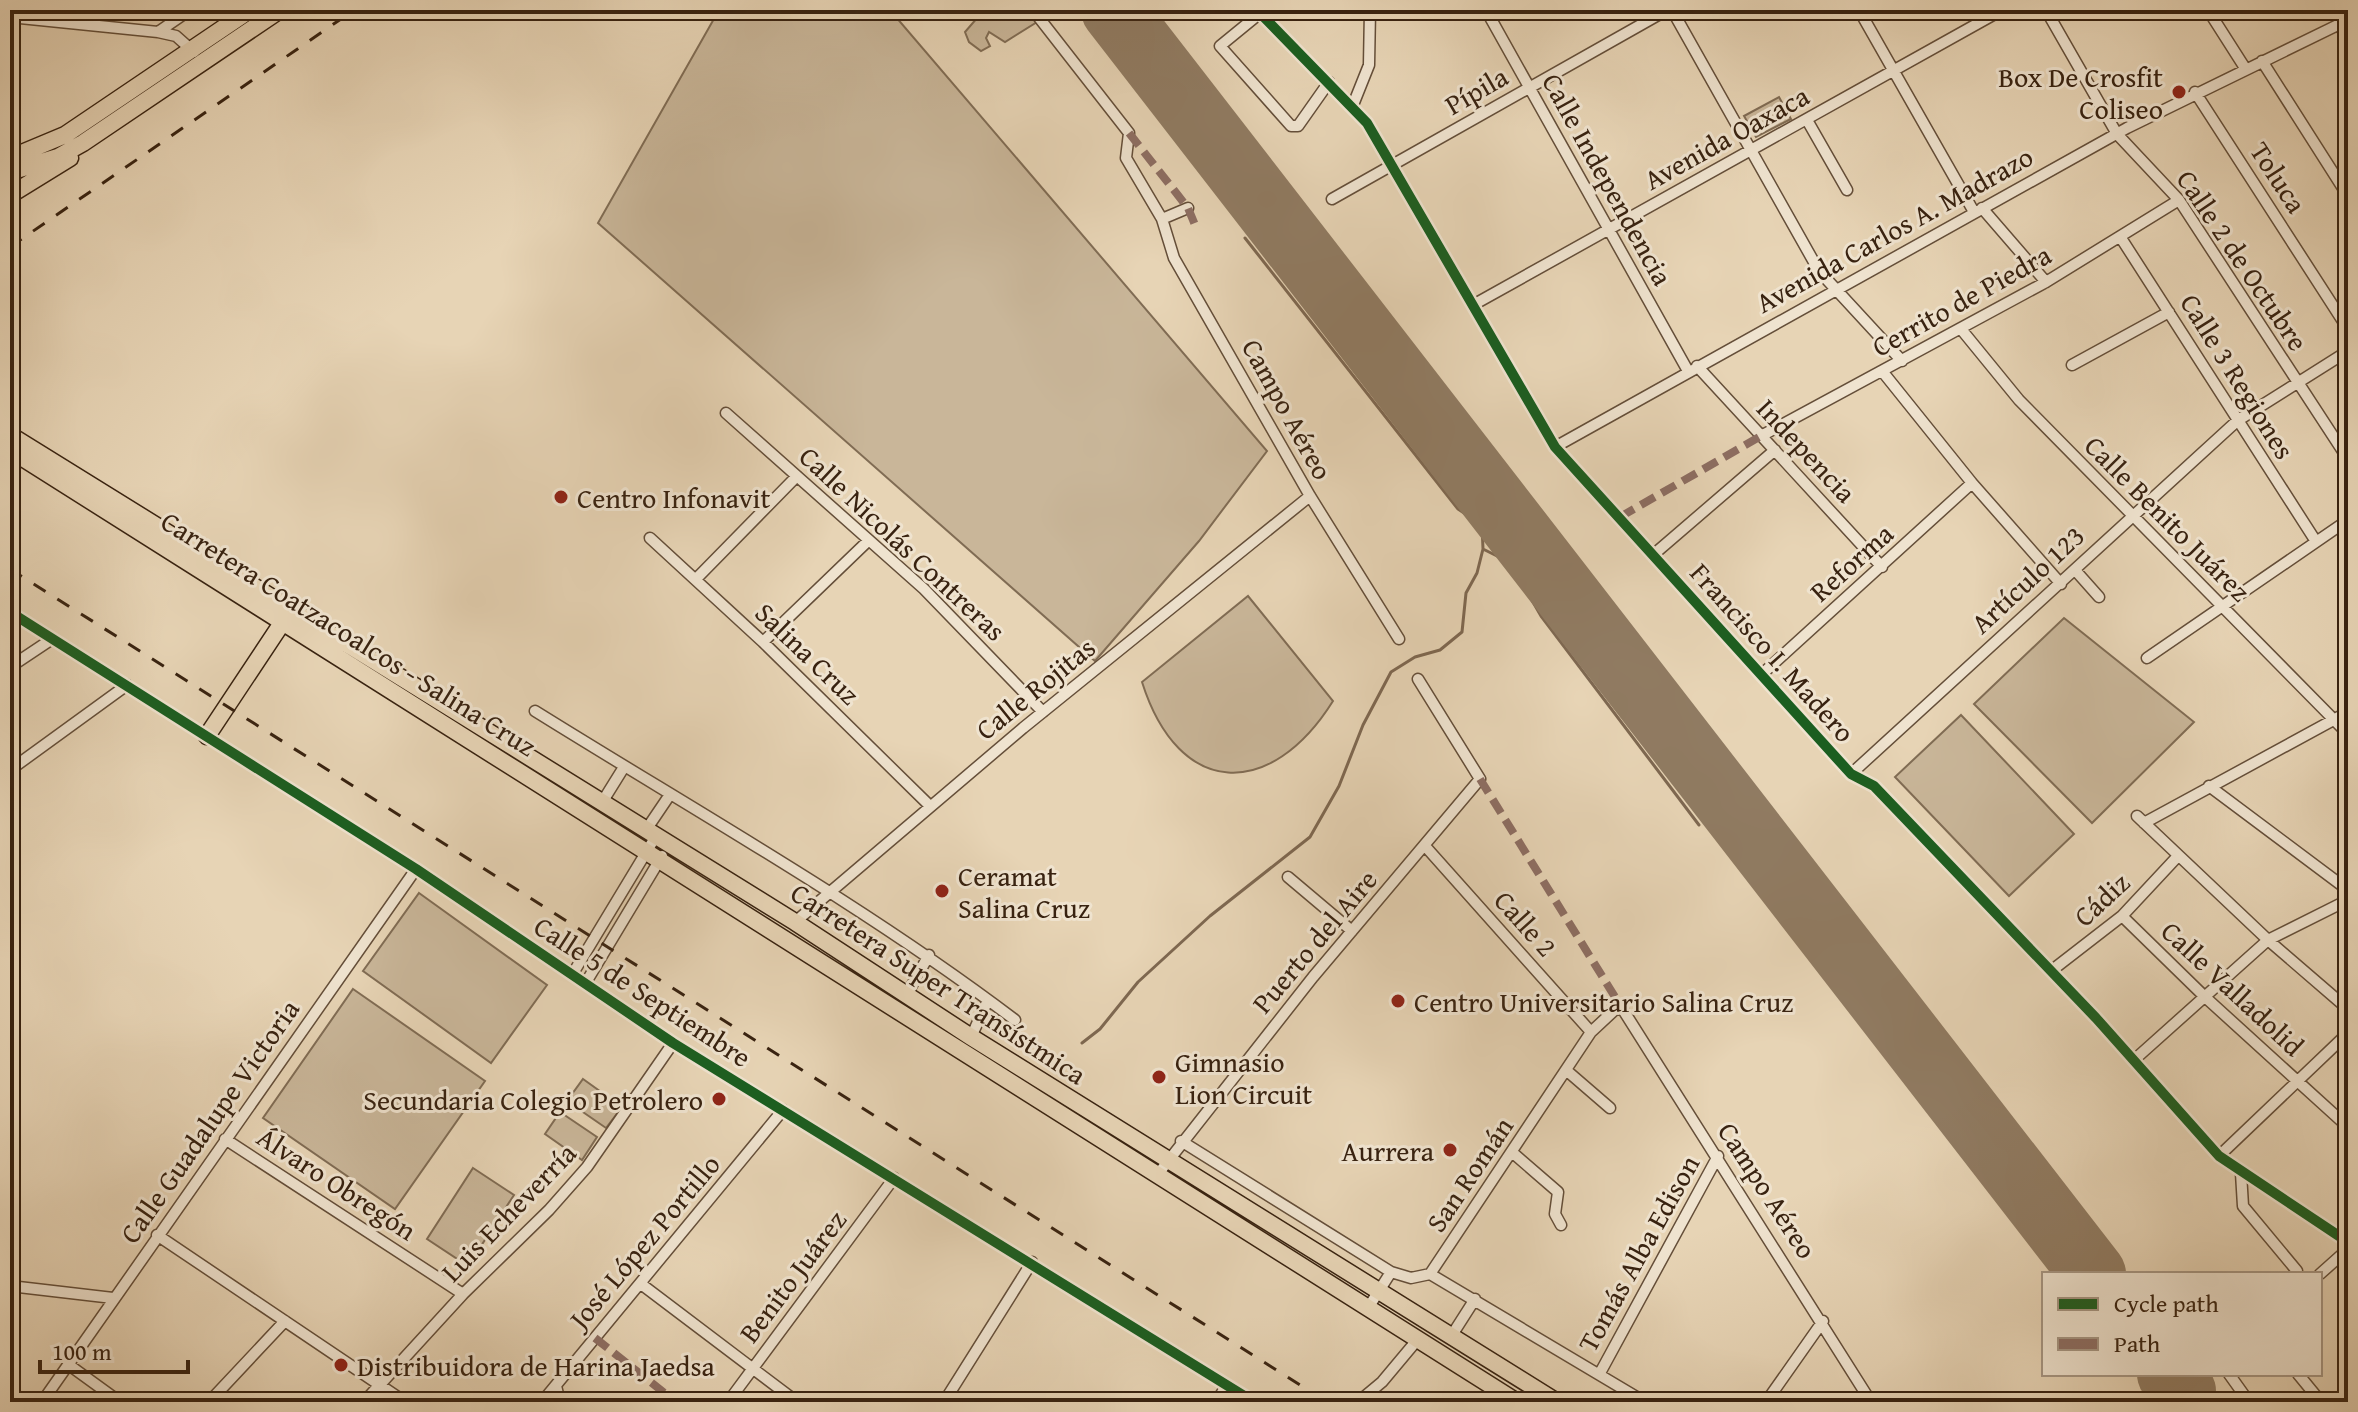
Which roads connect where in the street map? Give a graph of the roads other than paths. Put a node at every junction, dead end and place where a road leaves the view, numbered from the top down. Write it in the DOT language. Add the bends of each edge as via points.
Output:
graph roads {
  1 [pos="190,10"];
  2 [pos="250,10"];
  3 [pos="280,10"];
  4 [pos="1033,10"];
  5 [pos="1370,10"];
  6 [pos="1486,10"];
  7 [pos="1670,10"];
  8 [pos="1859,10"];
  9 [pos="2002,10"];
  10 [pos="2046,10"];
  11 [pos="2208,10"];
  12 [pos="1261,11"];
  13 [pos="10,17"];
  14 [pos="2344,23"];
  15 [pos="158,32"];
  16 [pos="2348,38"];
  17 [pos="198,56"];
  18 [pos="2262,61"];
  19 [pos="2245,68"];
  20 [pos="1893,71"];
  21 [pos="1329,82"];
  22 [pos="1529,87"];
  23 [pos="2195,92"];
  24 [pos="149,99"];
  25 [pos="1353,105"];
  26 [pos="1807,120"];
  27 [pos="2117,134"];
  28 [pos="1749,151"];
  29 [pos="10,158"];
  30 [pos="1393,165"];
  31 [pos="10,172"];
  32 [pos="1847,190"];
  33 [pos="10,195"];
  34 [pos="2348,196"];
  35 [pos="1332,199"];
  36 [pos="2179,200"];
  37 [pos="1188,208"];
  38 [pos="1978,210"];
  39 [pos="1162,219"];
  40 [pos="1609,229"];
  41 [pos="2121,238"];
  42 [pos="2046,282"];
  43 [pos="1835,289"];
  44 [pos="1473,305"];
  45 [pos="2169,312"];
  46 [pos="1961,329"];
  47 [pos="2348,329"];
  48 [pos="2348,351"];
  49 [pos="1902,361"];
  50 [pos="2072,365"];
  51 [pos="1692,368"];
  52 [pos="1882,371"];
  53 [pos="2297,384"];
  54 [pos="726,413"];
  55 [pos="2237,421"];
  56 [pos="10,435"];
  57 [pos="1761,436"];
  58 [pos="1555,447"];
  59 [pos="10,450"];
  60 [pos="1775,450"];
  61 [pos="2348,459"];
  62 [pos="797,476"];
  63 [pos="1972,483"];
  64 [pos="1310,496"];
  65 [pos="2130,515"];
  66 [pos="2348,520"];
  67 [pos="650,538"];
  68 [pos="869,540"];
  69 [pos="2315,540"];
  70 [pos="1653,555"];
  71 [pos="1882,567"];
  72 [pos="2075,570"];
  73 [pos="696,579"];
  74 [pos="2061,584"];
  75 [pos="2099,597"];
  76 [pos="2220,604"];
  77 [pos="10,612"];
  78 [pos="286,615"];
  79 [pos="52,639"];
  80 [pos="1399,639"];
  81 [pos="763,642"];
  82 [pos="2147,658"];
  83 [pos="10,667"];
  84 [pos="1761,675"];
  85 [pos="1418,679"];
  86 [pos="127,685"];
  87 [pos="535,711"];
  88 [pos="1043,712"];
  89 [pos="2348,712"];
  90 [pos="2333,719"];
  91 [pos="2348,734"];
  92 [pos="207,736"];
  93 [pos="624,767"];
  94 [pos="10,770"];
  95 [pos="1851,774"];
  96 [pos="2209,786"];
  97 [pos="669,796"];
  98 [pos="601,804"];
  99 [pos="930,806"];
  100 [pos="657,837"];
  101 [pos="1425,846"];
  102 [pos="654,856"];
  103 [pos="2178,856"];
  104 [pos="416,869"];
  105 [pos="1288,877"];
  106 [pos="2348,890"];
  107 [pos="830,893"];
  108 [pos="2348,900"];
  109 [pos="2122,916"];
  110 [pos="795,922"];
  111 [pos="1352,931"];
  112 [pos="2268,940"];
  113 [pos="929,955"];
  114 [pos="2051,971"];
  115 [pos="572,975"];
  116 [pos="585,984"];
  117 [pos="907,994"];
  118 [pos="2205,997"];
  119 [pos="988,1000"];
  120 [pos="2345,1002"];
  121 [pos="1620,1005"];
  122 [pos="1015,1020"];
  123 [pos="1591,1032"];
  124 [pos="2348,1033"];
  125 [pos="971,1037"];
  126 [pos="673,1043"];
  127 [pos="2134,1060"];
  128 [pos="1566,1070"];
  129 [pos="2297,1080"];
  130 [pos="1610,1108"];
  131 [pos="783,1110"];
  132 [pos="2348,1127"];
  133 [pos="225,1139"];
  134 [pos="1181,1141"];
  135 [pos="1513,1153"];
  136 [pos="1718,1156"];
  137 [pos="2219,1156"];
  138 [pos="1168,1159"];
  139 [pos="2241,1173"];
  140 [pos="1158,1174"];
  141 [pos="894,1178"];
  142 [pos="1561,1225"];
  143 [pos="157,1235"];
  144 [pos="2348,1242"];
  145 [pos="2348,1249"];
  146 [pos="1032,1262"];
  147 [pos="2297,1271"];
  148 [pos="1391,1272"];
  149 [pos="2322,1272"];
  150 [pos="1430,1274"];
  151 [pos="641,1284"];
  152 [pos="10,1286"];
  153 [pos="1379,1291"];
  154 [pos="463,1294"];
  155 [pos="113,1298"];
  156 [pos="1475,1299"];
  157 [pos="1368,1308"];
  158 [pos="285,1321"];
  159 [pos="1823,1321"];
  160 [pos="1452,1335"];
  161 [pos="1418,1339"];
  162 [pos="69,1365"];
  163 [pos="753,1369"];
  164 [pos="1600,1373"];
  165 [pos="2230,1376"];
  166 [pos="2300,1376"];
  167 [pos="1227,1385"];
  168 [pos="380,1386"];
  169 [pos="556,1386"];
  170 [pos="1628,1397"];
  171 [pos="42,1402"];
  172 [pos="120,1402"];
  173 [pos="209,1402"];
  174 [pos="364,1402"];
  175 [pos="405,1402"];
  176 [pos="542,1402"];
  177 [pos="560,1402"];
  178 [pos="728,1402"];
  179 [pos="797,1402"];
  180 [pos="944,1402"];
  181 [pos="1216,1402"];
  182 [pos="1254,1402"];
  183 [pos="1358,1402"];
  184 [pos="1517,1402"];
  185 [pos="1557,1402"];
  186 [pos="1645,1402"];
  187 [pos="1766,1402"];
  188 [pos="1871,1402"];
  189 [pos="2249,1402"];
  190 [pos="2321,1402"];
  1 -- 15 [label="street"];
  2 -- 17 [label="main road"];
  3 -- 17 [label="main road"];
  4 -- 39 [label="street, Campo Aéreo" via="1129,133 1126,158"];
  5 -- 25 [label="street" via="1369,65"];
  6 -- 22 [label="street, Calle Independencia"];
  7 -- 22 [label="street, Pípila"];
  7 -- 28 [label="street"];
  8 -- 20 [label="street"];
  9 -- 20 [label="street, Avenida Oaxaca"];
  10 -- 27 [label="street, Calle 2 de Octubre"];
  11 -- 19 [label="street"];
  12 -- 21 [label="street, Francisco I. Madero"];
  12 -- 21 [label="street" via="1220,46 1291,126 1298,126"];
  13 -- 15 [label="street"];
  14 -- 16 [label="street"];
  14 -- 18 [label="street, Avenida Carlos A. Madrazo"];
  15 -- 17 [label="street" via="176,36"];
  17 -- 24 [label="main road"];
  17 -- 29 [label="main road" via="65,135"];
  18 -- 19 [label="street, Avenida Carlos A. Madrazo"];
  18 -- 34 [label="street"];
  19 -- 23 [label="street, Avenida Carlos A. Madrazo"];
  20 -- 26 [label="street, Avenida Oaxaca"];
  20 -- 38 [label="street"];
  21 -- 25 [label="street, Francisco I. Madero"];
  22 -- 30 [label="street, Pípila"];
  22 -- 40 [label="street, Calle Independencia"];
  23 -- 27 [label="street, Avenida Carlos A. Madrazo"];
  23 -- 47 [label="street, Toluca"];
  24 -- 31 [label="main road" via="58,157"];
  24 -- 33 [label="main road" via="77,154"];
  25 -- 30 [label="street, Francisco I. Madero"];
  26 -- 28 [label="street, Avenida Oaxaca"];
  26 -- 32 [label="street"];
  27 -- 36 [label="street, Calle 2 de Octubre"];
  27 -- 38 [label="street, Avenida Carlos A. Madrazo"];
  28 -- 40 [label="street, Avenida Oaxaca"];
  28 -- 43 [label="street" via="1819,271"];
  30 -- 35 [label="street, Pípila"];
  30 -- 44 [label="street, Francisco I. Madero"];
  36 -- 41 [label="street, Cerrito de Piedra"];
  36 -- 53 [label="street, Calle 2 de Octubre"];
  37 -- 39 [label="street"];
  38 -- 42 [label="street"];
  38 -- 43 [label="street, Avenida Carlos A. Madrazo"];
  39 -- 64 [label="street, Campo Aéreo" via="1174,258"];
  40 -- 44 [label="street, Avenida Oaxaca"];
  40 -- 51 [label="street, Calle Independencia"];
  41 -- 42 [label="street, Cerrito de Piedra"];
  41 -- 45 [label="street, Calle 3 Regiones"];
  42 -- 46 [label="street, Cerrito de Piedra"];
  43 -- 49 [label="street"];
  43 -- 51 [label="street, Avenida Carlos A. Madrazo"];
  44 -- 58 [label="street, Francisco I. Madero"];
  45 -- 50 [label="street"];
  45 -- 55 [label="street, Calle 3 Regiones"];
  46 -- 49 [label="street, Cerrito de Piedra"];
  46 -- 65 [label="street, Calle Benito Juárez" via="2019,400"];
  48 -- 53 [label="street, Artículo 123"];
  49 -- 52 [label="street, Cerrito de Piedra"];
  51 -- 57 [label="street, Indepencia"];
  51 -- 58 [label="street, Avenida Carlos A. Madrazo"];
  52 -- 57 [label="street, Cerrito de Piedra"];
  52 -- 63 [label="street"];
  53 -- 55 [label="street, Artículo 123"];
  53 -- 61 [label="street, Calle 2 de Octubre"];
  54 -- 62 [label="street, Calle Nicolás Contreras"];
  55 -- 65 [label="street, Artículo 123"];
  55 -- 69 [label="street, Calle 3 Regiones"];
  56 -- 78 [label="main road, Carretera Super Transístmica"];
  57 -- 60 [label="street, Indepencia"];
  58 -- 70 [label="street, Francisco I. Madero"];
  59 -- 78 [label="main road, Carretera Coatzacoalcos - Salina Cruz"];
  60 -- 70 [label="street"];
  60 -- 71 [label="street, Indepencia"];
  62 -- 68 [label="street, Calle Nicolás Contreras"];
  62 -- 73 [label="street"];
  63 -- 71 [label="street, Reforma"];
  63 -- 74 [label="street"];
  64 -- 80 [label="street, Campo Aéreo"];
  64 -- 88 [label="street, Calle Rojitas"];
  65 -- 72 [label="street, Artículo 123"];
  65 -- 76 [label="street, Calle Benito Juárez"];
  66 -- 69 [label="street"];
  67 -- 73 [label="street, Salina Cruz"];
  68 -- 81 [label="street"];
  68 -- 88 [label="street, Calle Nicolás Contreras"];
  69 -- 76 [label="street"];
  70 -- 84 [label="street, Francisco I. Madero"];
  71 -- 84 [label="street, Reforma"];
  72 -- 74 [label="street, Artículo 123"];
  72 -- 75 [label="street"];
  73 -- 81 [label="street, Salina Cruz"];
  74 -- 95 [label="street, Artículo 123"];
  76 -- 82 [label="street"];
  76 -- 90 [label="street, Calle Benito Juárez"];
  77 -- 79 [label="street, Calle 5 de Septiembre"];
  78 -- 92 [label="main road"];
  78 -- 98 [label="main road, Carretera Super Transístmica"];
  78 -- 102 [label="main road, Carretera Coatzacoalcos - Salina Cruz"];
  79 -- 83 [label="street"];
  79 -- 86 [label="street, Calle 5 de Septiembre"];
  81 -- 99 [label="street, Salina Cruz"];
  84 -- 95 [label="street, Francisco I. Madero"];
  85 -- 101 [label="street, Puerto del Aire" via="1480,779"];
  86 -- 92 [label="street, Calle 5 de Septiembre"];
  86 -- 94 [label="street"];
  87 -- 93 [label="street"];
  88 -- 99 [label="street, Calle Rojitas"];
  89 -- 90 [label="street"];
  90 -- 91 [label="street, Calle Benito Juárez"];
  90 -- 96 [label="street"];
  92 -- 104 [label="street, Calle 5 de Septiembre"];
  93 -- 97 [label="street"];
  93 -- 98 [label="street"];
  95 -- 114 [label="street, Francisco I. Madero" via="1874,786"];
  96 -- 103 [label="street" via="2140,819"];
  96 -- 106 [label="street"];
  97 -- 100 [label="street"];
  97 -- 107 [label="street"];
  98 -- 100 [label="main road, Carretera Super Transístmica"];
  99 -- 107 [label="street, Calle Rojitas"];
  100 -- 102 [label="street"];
  100 -- 110 [label="main road, Carretera Super Transístmica"];
  101 -- 111 [label="street, Puerto del Aire"];
  101 -- 123 [label="street, Calle 2"];
  102 -- 115 [label="street"];
  102 -- 116 [label="street"];
  102 -- 140 [label="main road, Carretera Super Transístmica"];
  103 -- 109 [label="street, Cádiz"];
  103 -- 112 [label="street"];
  104 -- 115 [label="street, Calle 5 de Septiembre"];
  104 -- 133 [label="street, Calle Guadalupe Victoria"];
  105 -- 111 [label="street"];
  107 -- 110 [label="street, Calle Rojitas"];
  107 -- 113 [label="street"];
  108 -- 112 [label="street"];
  109 -- 114 [label="street, Cádiz"];
  109 -- 118 [label="street, Calle Valladolid"];
  110 -- 117 [label="main road, Carretera Super Transístmica"];
  111 -- 134 [label="street, Puerto del Aire"];
  112 -- 118 [label="street"];
  112 -- 120 [label="street"];
  113 -- 117 [label="street"];
  113 -- 119 [label="street"];
  114 -- 127 [label="street, Francisco I. Madero"];
  115 -- 116 [label="street, Calle 5 de Septiembre"];
  116 -- 126 [label="street, Calle 5 de Septiembre"];
  117 -- 125 [label="main road, Carretera Super Transístmica"];
  118 -- 127 [label="street"];
  118 -- 129 [label="street, Calle Valladolid"];
  119 -- 122 [label="street"];
  119 -- 125 [label="street"];
  121 -- 123 [label="street, San Román"];
  121 -- 136 [label="street, Campo Aéreo"];
  123 -- 128 [label="street, San Román"];
  124 -- 129 [label="street"];
  125 -- 138 [label="main road, Carretera Super Transístmica"];
  126 -- 131 [label="street, Calle 5 de Septiembre"];
  126 -- 154 [label="street, Luis Echeverría" via="587,1167"];
  127 -- 137 [label="street, Francisco I. Madero"];
  128 -- 130 [label="street"];
  128 -- 135 [label="street, San Román"];
  129 -- 132 [label="street, Calle Valladolid"];
  129 -- 137 [label="street"];
  131 -- 141 [label="street, Calle 5 de Septiembre"];
  131 -- 151 [label="street, José López Portillo"];
  133 -- 143 [label="street, Calle Guadalupe Victoria"];
  133 -- 154 [label="street, Álvaro Obregón"];
  134 -- 138 [label="street, Puerto del Aire"];
  134 -- 148 [label="street"];
  135 -- 142 [label="street" via="1558,1192 1555,1214"];
  135 -- 150 [label="street, San Román"];
  136 -- 159 [label="street, Campo Aéreo"];
  136 -- 164 [label="street, Tomás Alba Edison"];
  137 -- 139 [label="street, Francisco I. Madero"];
  138 -- 140 [label="street, Puerto del Aire"];
  138 -- 153 [label="main road, Carretera Super Transístmica"];
  139 -- 144 [label="street, Francisco I. Madero"];
  139 -- 147 [label="street" via="2243,1206"];
  140 -- 157 [label="main road, Carretera Super Transístmica"];
  141 -- 146 [label="street, Calle 5 de Septiembre"];
  141 -- 163 [label="street, Benito Juárez"];
  143 -- 155 [label="street, Calle Guadalupe Victoria"];
  143 -- 158 [label="street"];
  145 -- 149 [label="street"];
  146 -- 167 [label="street, Calle 5 de Septiembre"];
  146 -- 180 [label="street"];
  148 -- 150 [label="street, San Román" via="1411,1278"];
  148 -- 153 [label="street"];
  150 -- 156 [label="street"];
  151 -- 163 [label="street"];
  151 -- 169 [label="street, José López Portillo"];
  152 -- 155 [label="street"];
  153 -- 157 [label="street"];
  153 -- 160 [label="main road, Carretera Super Transístmica"];
  154 -- 168 [label="street, Luis Echeverría"];
  155 -- 162 [label="street, Calle Guadalupe Victoria"];
  156 -- 160 [label="street"];
  156 -- 164 [label="street"];
  157 -- 161 [label="main road, Carretera Super Transístmica"];
  158 -- 168 [label="street"];
  158 -- 173 [label="street"];
  159 -- 187 [label="street"];
  159 -- 188 [label="street, Campo Aéreo"];
  160 -- 185 [label="main road, Carretera Super Transístmica"];
  161 -- 183 [label="street"];
  161 -- 184 [label="main road, Carretera Super Transístmica"];
  162 -- 171 [label="street, Calle Guadalupe Victoria"];
  162 -- 172 [label="street"];
  163 -- 178 [label="street, Benito Juárez"];
  163 -- 179 [label="street"];
  164 -- 170 [label="street"];
  165 -- 189 [label="street"];
  166 -- 190 [label="street"];
  167 -- 181 [label="street"];
  167 -- 182 [label="street, Calle 5 de Septiembre"];
  168 -- 174 [label="street, Luis Echeverría"];
  168 -- 175 [label="street"];
  169 -- 176 [label="street, José López Portillo"];
  169 -- 177 [label="street"];
  170 -- 186 [label="street"];
}
